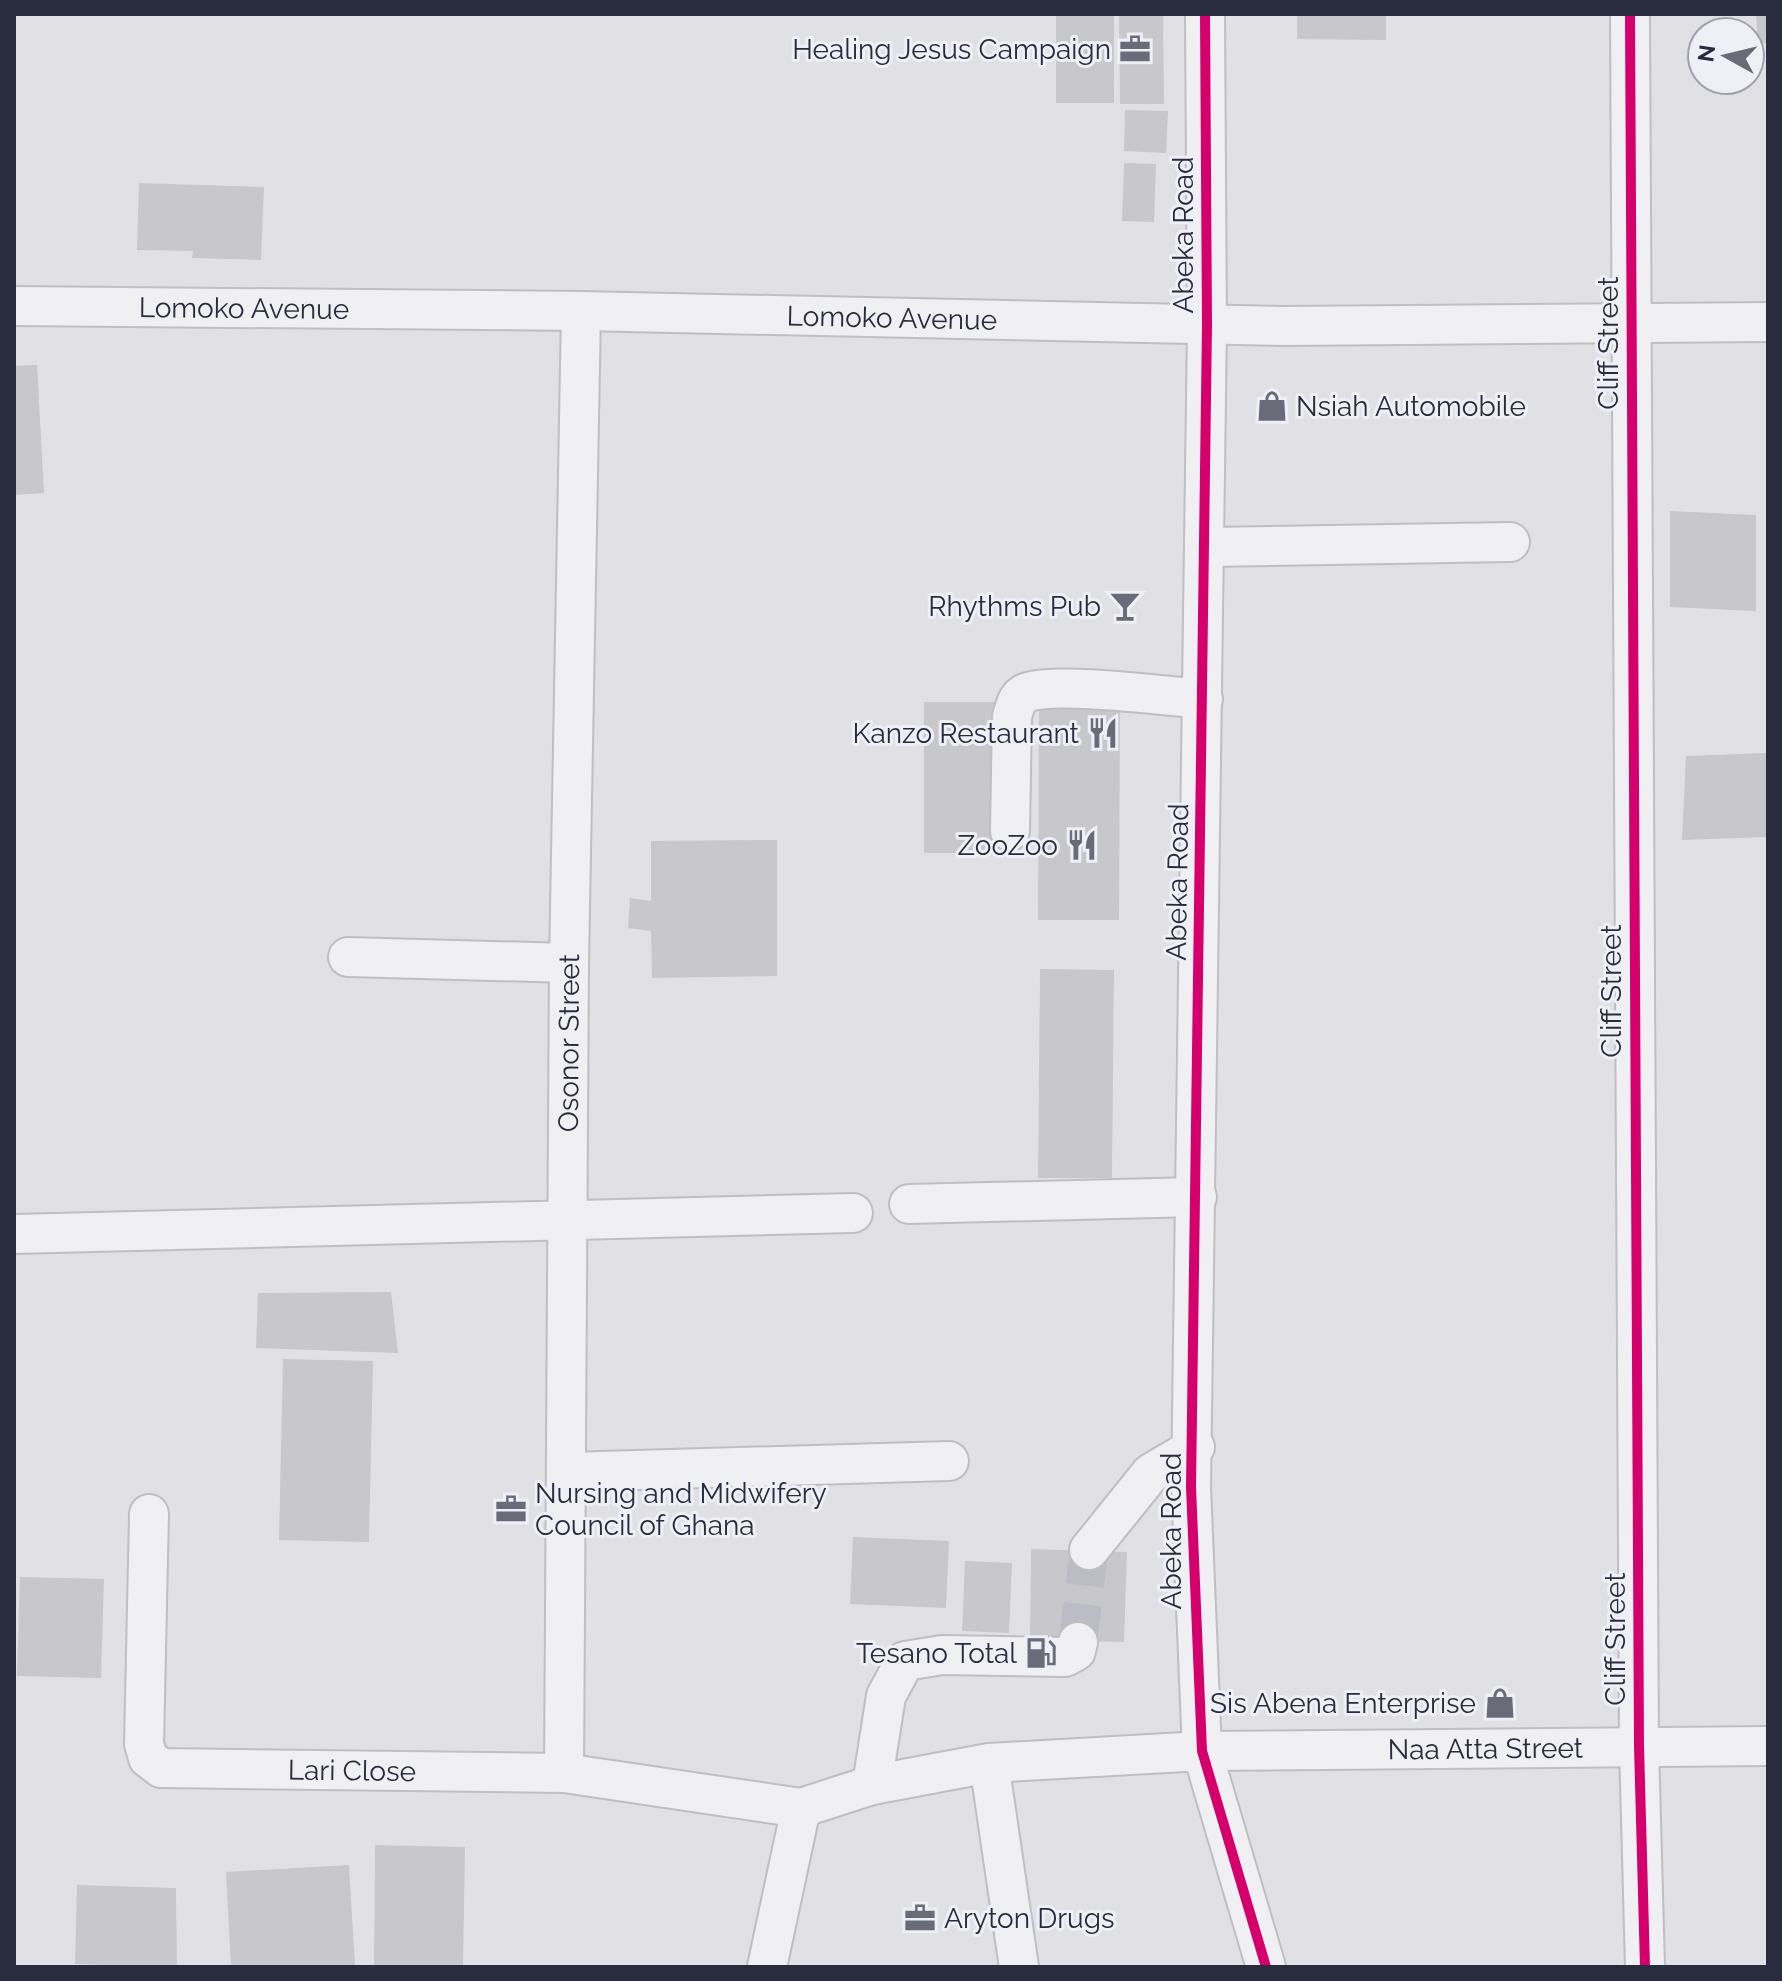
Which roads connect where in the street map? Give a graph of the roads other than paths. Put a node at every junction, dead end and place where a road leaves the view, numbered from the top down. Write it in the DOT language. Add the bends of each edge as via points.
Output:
graph roads {
  1 [pos="1205,14"];
  2 [pos="1630,14"];
  3 [pos="14,306"];
  4 [pos="581,311"];
  5 [pos="1768,322"];
  6 [pos="1207,325"];
  7 [pos="1632,326"];
  8 [pos="1510,542"];
  9 [pos="1205,547"];
  10 [pos="1203,699"];
  11 [pos="1010,831"];
  12 [pos="348,957"];
  13 [pos="569,963"];
  14 [pos="1197,1197"];
  15 [pos="909,1204"];
  16 [pos="853,1213"];
  17 [pos="567,1219"];
  18 [pos="14,1234"];
  19 [pos="1195,1447"];
  20 [pos="949,1461"];
  21 [pos="567,1472"];
  22 [pos="149,1514"];
  23 [pos="1089,1550"];
  24 [pos="1078,1642"];
  25 [pos="1639,1746"];
  26 [pos="1768,1746"];
  27 [pos="1202,1751"];
  28 [pos="989,1763"];
  29 [pos="564,1773"];
  30 [pos="872,1785"];
  31 [pos="801,1808"];
  32 [pos="767,1967"];
  33 [pos="1019,1967"];
  34 [pos="1266,1967"];
  35 [pos="1645,1967"];
  1 -- 6 [label="street, Abeka Road"];
  2 -- 7 [label="street, Cliff Street"];
  3 -- 4 [label="street, Lomoko Avenue"];
  4 -- 6 [label="street, Lomoko Avenue"];
  4 -- 13 [label="street, Osonor Street"];
  5 -- 7 [label="street, Lomoko Avenue"];
  6 -- 7 [label="street, Lomoko Avenue"];
  6 -- 9 [label="street, Abeka Road"];
  7 -- 25 [label="street, Cliff Street"];
  8 -- 9 [label="street"];
  9 -- 10 [label="street, Abeka Road"];
  10 -- 11 [label="street" via="1060,690 1017,699 1012,717"];
  10 -- 14 [label="street, Abeka Road"];
  12 -- 13 [label="street"];
  13 -- 17 [label="street, Osonor Street"];
  14 -- 15 [label="street"];
  14 -- 19 [label="street, Abeka Road"];
  16 -- 17 [label="street"];
  17 -- 18 [label="street"];
  17 -- 21 [label="street, Osonor Street"];
  19 -- 23 [label="street" via="1151,1473"];
  19 -- 27 [label="street, Abeka Road" via="1191,1487"];
  20 -- 21 [label="street"];
  21 -- 29 [label="street, Osonor Street"];
  22 -- 29 [label="street, Lari Close" via="144,1744 148,1758 161,1768"];
  24 -- 30 [label="street" via="1076,1651 1065,1657 942,1655 905,1661 886,1696"];
  25 -- 26 [label="street, Naa Atta Street"];
  25 -- 27 [label="street, Naa Atta Street"];
  25 -- 35 [label="street, Cliff Street"];
  27 -- 28 [label="street"];
  27 -- 34 [label="street, Abeka Road"];
  28 -- 30 [label="street"];
  28 -- 33 [label="street"];
  29 -- 31 [label="street, Lari Close"];
  30 -- 31 [label="street"];
  31 -- 32 [label="street"];
}
